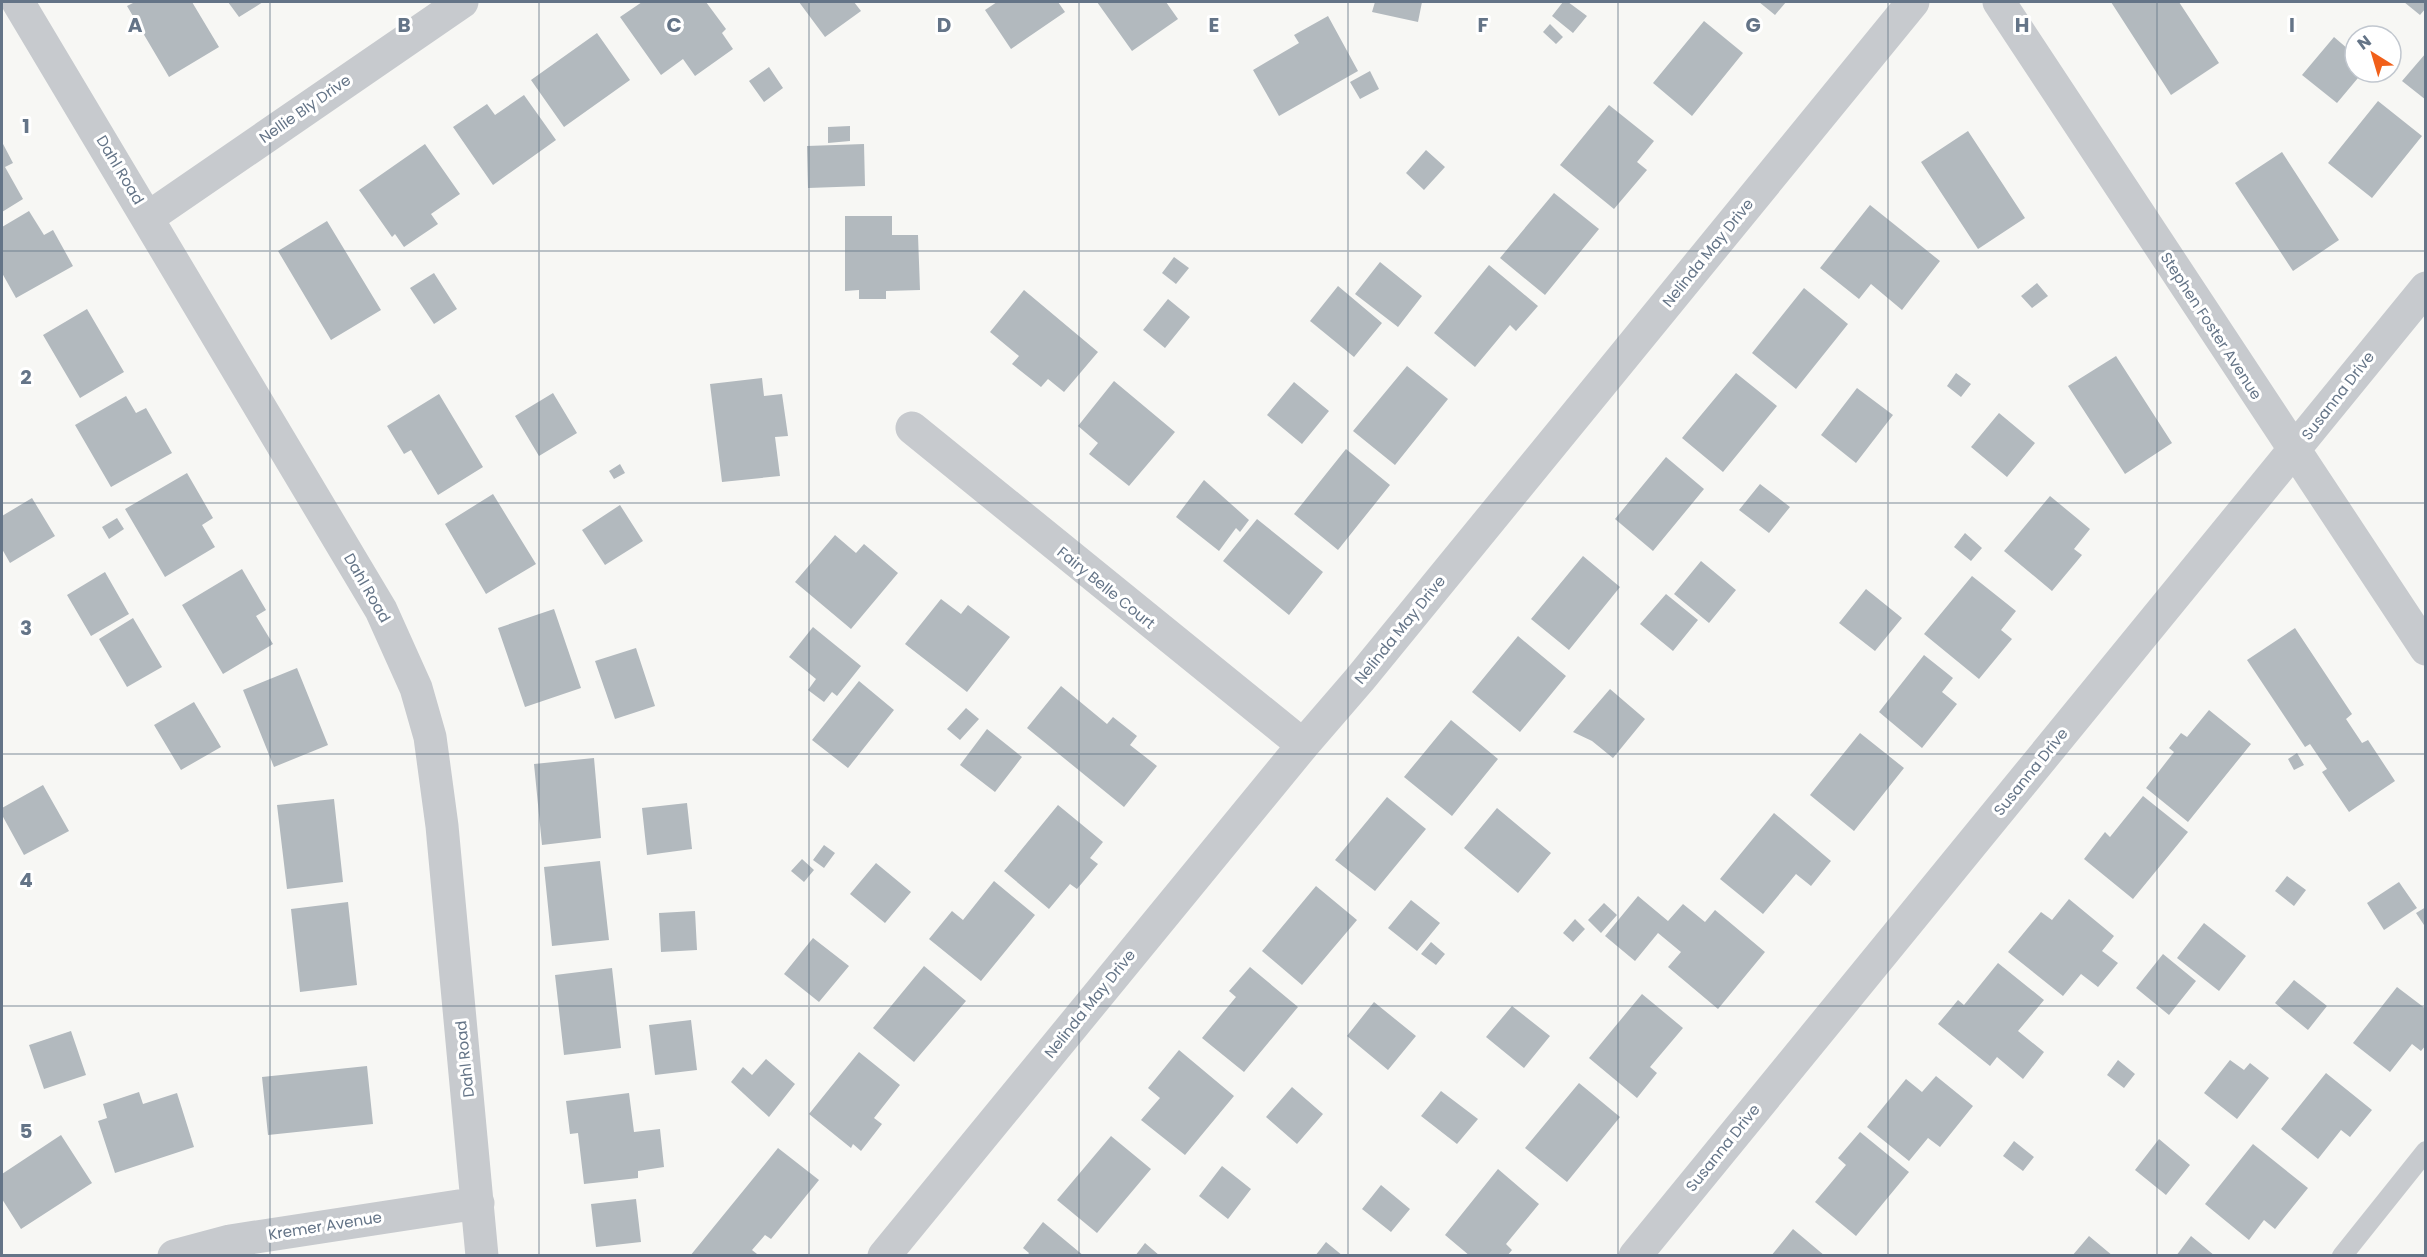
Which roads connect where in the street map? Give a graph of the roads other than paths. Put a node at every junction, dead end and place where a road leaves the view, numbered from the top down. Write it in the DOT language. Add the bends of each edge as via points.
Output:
graph roads {
  1 [pos="18,2"];
  2 [pos="462,2"];
  3 [pos="1913,2"];
  4 [pos="1999,2"];
  5 [pos="149,217"];
  6 [pos="2426,288"];
  7 [pos="912,428"];
  8 [pos="2294,452"];
  9 [pos="2426,650"];
  10 [pos="1303,745"];
  11 [pos="2426,1151"];
  12 [pos="478,1203"];
  13 [pos="174,1256"];
  14 [pos="482,1256"];
  15 [pos="884,1256"];
  16 [pos="1635,1256"];
  17 [pos="2342,1256"];
  1 -- 5 [label="street, Dahl Road"];
  2 -- 5 [label="street, Nellie Bly Drive"];
  3 -- 10 [label="street, Nelinda May Drive"];
  4 -- 8 [label="street, Stephen Foster Avenue"];
  5 -- 12 [label="street, Dahl Road" via="381,610 416,688 430,737 442,825"];
  6 -- 8 [label="street, Susanna Drive"];
  7 -- 10 [label="street, Fairy Belle Court"];
  8 -- 9 [label="street, Stephen Foster Avenue"];
  8 -- 16 [label="street, Susanna Drive" via="2142,631"];
  10 -- 15 [label="street, Nelinda May Drive"];
  11 -- 17 [label="lane"];
  12 -- 13 [label="street, Kremer Avenue" via="230,1241"];
  12 -- 14 [label="street, Dahl Road"];
}
